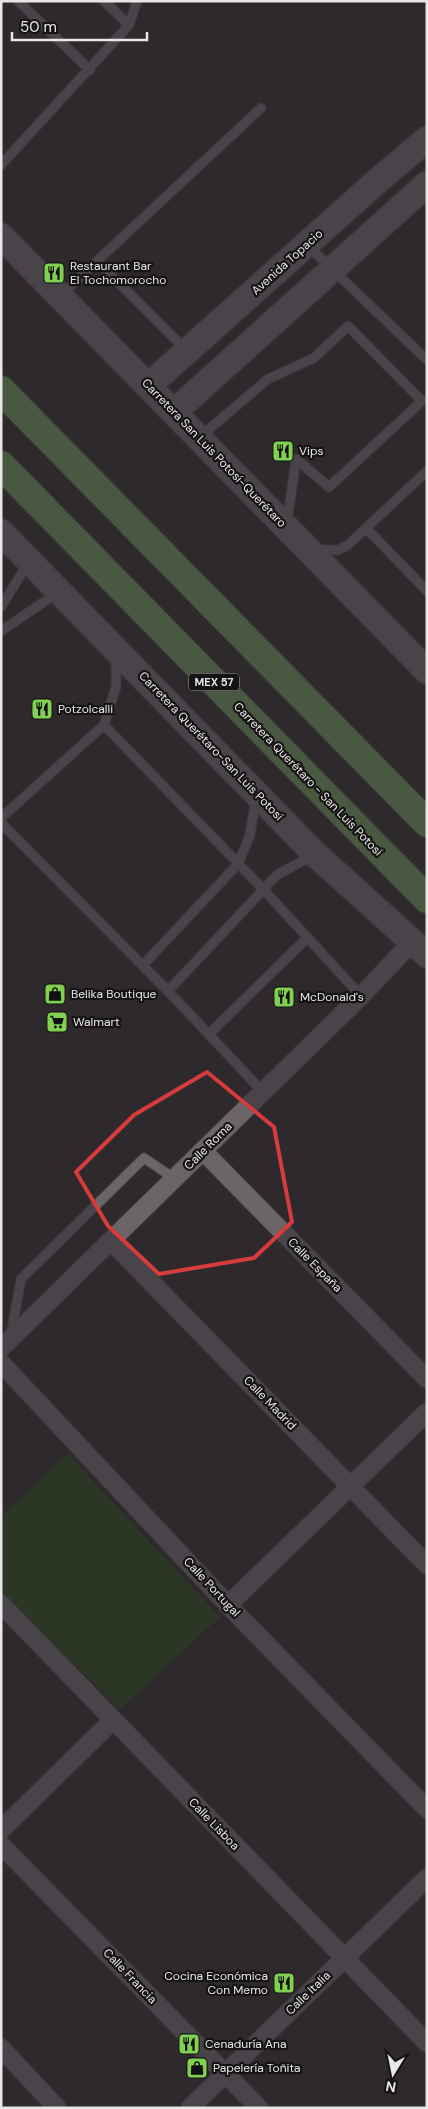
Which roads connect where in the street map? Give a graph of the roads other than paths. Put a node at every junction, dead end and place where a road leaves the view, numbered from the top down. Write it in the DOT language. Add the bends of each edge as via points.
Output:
graph roads {
  1 [pos="18,1"];
  2 [pos="104,1"];
  3 [pos="137,1"];
  4 [pos="129,25"];
  5 [pos="90,70"];
  6 [pos="261,108"];
  7 [pos="427,139"];
  8 [pos="1,165"];
  9 [pos="374,184"];
  10 [pos="427,184"];
  11 [pos="397,209"];
  12 [pos="1,236"];
  13 [pos="307,244"];
  14 [pos="97,261"];
  15 [pos="333,269"];
  16 [pos="60,296"];
  17 [pos="187,351"];
  18 [pos="427,360"];
  19 [pos="148,386"];
  20 [pos="1,390"];
  21 [pos="174,412"];
  22 [pos="199,438"];
  23 [pos="1,465"];
  24 [pos="426,473"];
  25 [pos="286,527"];
  26 [pos="366,528"];
  27 [pos="5,542"];
  28 [pos="309,550"];
  29 [pos="30,561"];
  30 [pos="59,591"];
  31 [pos="427,591"];
  32 [pos="1,607"];
  33 [pos="1,631"];
  34 [pos="116,649"];
  35 [pos="427,671"];
  36 [pos="104,725"];
  37 [pos="257,794"];
  38 [pos="1,818"];
  39 [pos="1,823"];
  40 [pos="427,823"];
  41 [pos="315,854"];
  42 [pos="238,864"];
  43 [pos="264,889"];
  44 [pos="427,900"];
  45 [pos="307,938"];
  46 [pos="419,948"];
  47 [pos="143,965"];
  48 [pos="168,991"];
  49 [pos="361,996"];
  50 [pos="209,1034"];
  51 [pos="263,1092"];
  52 [pos="203,1151"];
  53 [pos="175,1179"];
  54 [pos="112,1242"];
  55 [pos="6,1343"];
  56 [pos="1,1363"];
  57 [pos="427,1378"];
  58 [pos="427,1412"];
  59 [pos="349,1485"];
  60 [pos="427,1565"];
  61 [pos="1,1604"];
  62 [pos="228,1605"];
  63 [pos="114,1720"];
  64 [pos="427,1809"];
  65 [pos="1,1830"];
  66 [pos="1,1845"];
  67 [pos="427,1878"];
  68 [pos="344,1958"];
  69 [pos="427,2043"];
  70 [pos="1,2048"];
  71 [pos="225,2074"];
  72 [pos="57,2108"];
  73 [pos="190,2108"];
  74 [pos="259,2108"];
  1 -- 5 [label="lane"];
  2 -- 4 [label="lane"];
  3 -- 4 [label="lane"];
  4 -- 5 [label="lane"];
  5 -- 8 [label="lane"];
  6 -- 14 [label="lane"];
  7 -- 9 [label="main road, Avenida Topacio"];
  9 -- 11 [label="main road"];
  9 -- 13 [label="main road, Avenida Topacio"];
  10 -- 11 [label="main road"];
  11 -- 15 [label="main road"];
  12 -- 16 [label="main road, Carretera San Luis Potosí-Querétaro"];
  13 -- 15 [label="lane"];
  13 -- 17 [label="main road, Avenida Topacio"];
  14 -- 16 [label="lane"];
  14 -- 17 [label="lane"];
  15 -- 18 [label="lane"];
  15 -- 21 [label="main road"];
  16 -- 19 [label="main road, Carretera San Luis Potosí-Querétaro"];
  17 -- 19 [label="main road, Avenida Topacio"];
  19 -- 21 [label="main road, Carretera San Luis Potosí-Querétaro"];
  20 -- 40 [label="highway"];
  21 -- 22 [label="main road, Carretera San Luis Potosí-Querétaro"];
  22 -- 25 [label="main road, Carretera San Luis Potosí-Querétaro"];
  22 -- 25 [label="lane" via="268,379 314,358 348,326 422,401 329,487 296,459"];
  23 -- 44 [label="highway, Carretera Querétaro - San Luis Potosí / MEX 57"];
  24 -- 26 [label="lane"];
  25 -- 28 [label="main road, Carretera San Luis Potosí-Querétaro"];
  26 -- 28 [label="lane" via="338,550"];
  26 -- 31 [label="lane"];
  27 -- 29 [label="main road, Carretera Querétaro-San Luis Potosí"];
  28 -- 35 [label="main road, Carretera San Luis Potosí-Querétaro"];
  29 -- 30 [label="main road, Carretera Querétaro-San Luis Potosí"];
  29 -- 32 [label="lane"];
  30 -- 33 [label="lane"];
  30 -- 34 [label="main road, Carretera Querétaro-San Luis Potosí"];
  34 -- 36 [label="lane" via="116,687"];
  34 -- 37 [label="main road, Carretera Querétaro-San Luis Potosí"];
  36 -- 38 [label="lane"];
  36 -- 42 [label="lane"];
  37 -- 41 [label="main road, Carretera Querétaro-San Luis Potosí"];
  37 -- 42 [label="lane" via="250,835"];
  39 -- 47 [label="lane"];
  41 -- 43 [label="lane" via="277,875"];
  41 -- 46 [label="main road, Carretera Querétaro-San Luis Potosí"];
  42 -- 43 [label="lane"];
  42 -- 47 [label="lane"];
  43 -- 45 [label="lane"];
  43 -- 48 [label="lane"];
  45 -- 49 [label="lane"];
  45 -- 50 [label="lane"];
  46 -- 49 [label="street, Calle Roma"];
  47 -- 48 [label="lane"];
  48 -- 50 [label="lane"];
  49 -- 51 [label="street, Calle Roma"];
  50 -- 51 [label="lane"];
  51 -- 52 [label="street, Calle Roma"];
  52 -- 53 [label="street, Calle Roma"];
  52 -- 57 [label="street, Calle España"];
  53 -- 54 [label="street, Calle Roma"];
  53 -- 55 [label="lane" via="144,1158 21,1279"];
  54 -- 55 [label="street, Calle Roma"];
  54 -- 59 [label="street, Calle Madrid"];
  56 -- 62 [label="street, Calle Portugal"];
  58 -- 59 [label="street"];
  59 -- 60 [label="street, Calle Madrid"];
  59 -- 62 [label="street"];
  61 -- 63 [label="street, Calle Lisboa"];
  62 -- 64 [label="street, Calle Portugal"];
  63 -- 65 [label="street"];
  63 -- 68 [label="street, Calle Lisboa"];
  66 -- 71 [label="street, Calle Francia"];
  67 -- 68 [label="street, Calle Italia"];
  68 -- 69 [label="street, Calle Lisboa"];
  68 -- 71 [label="street, Calle Italia"];
  70 -- 72 [label="street"];
  71 -- 73 [label="street, Calle Italia"];
  71 -- 74 [label="street, Calle Francia"];
}
